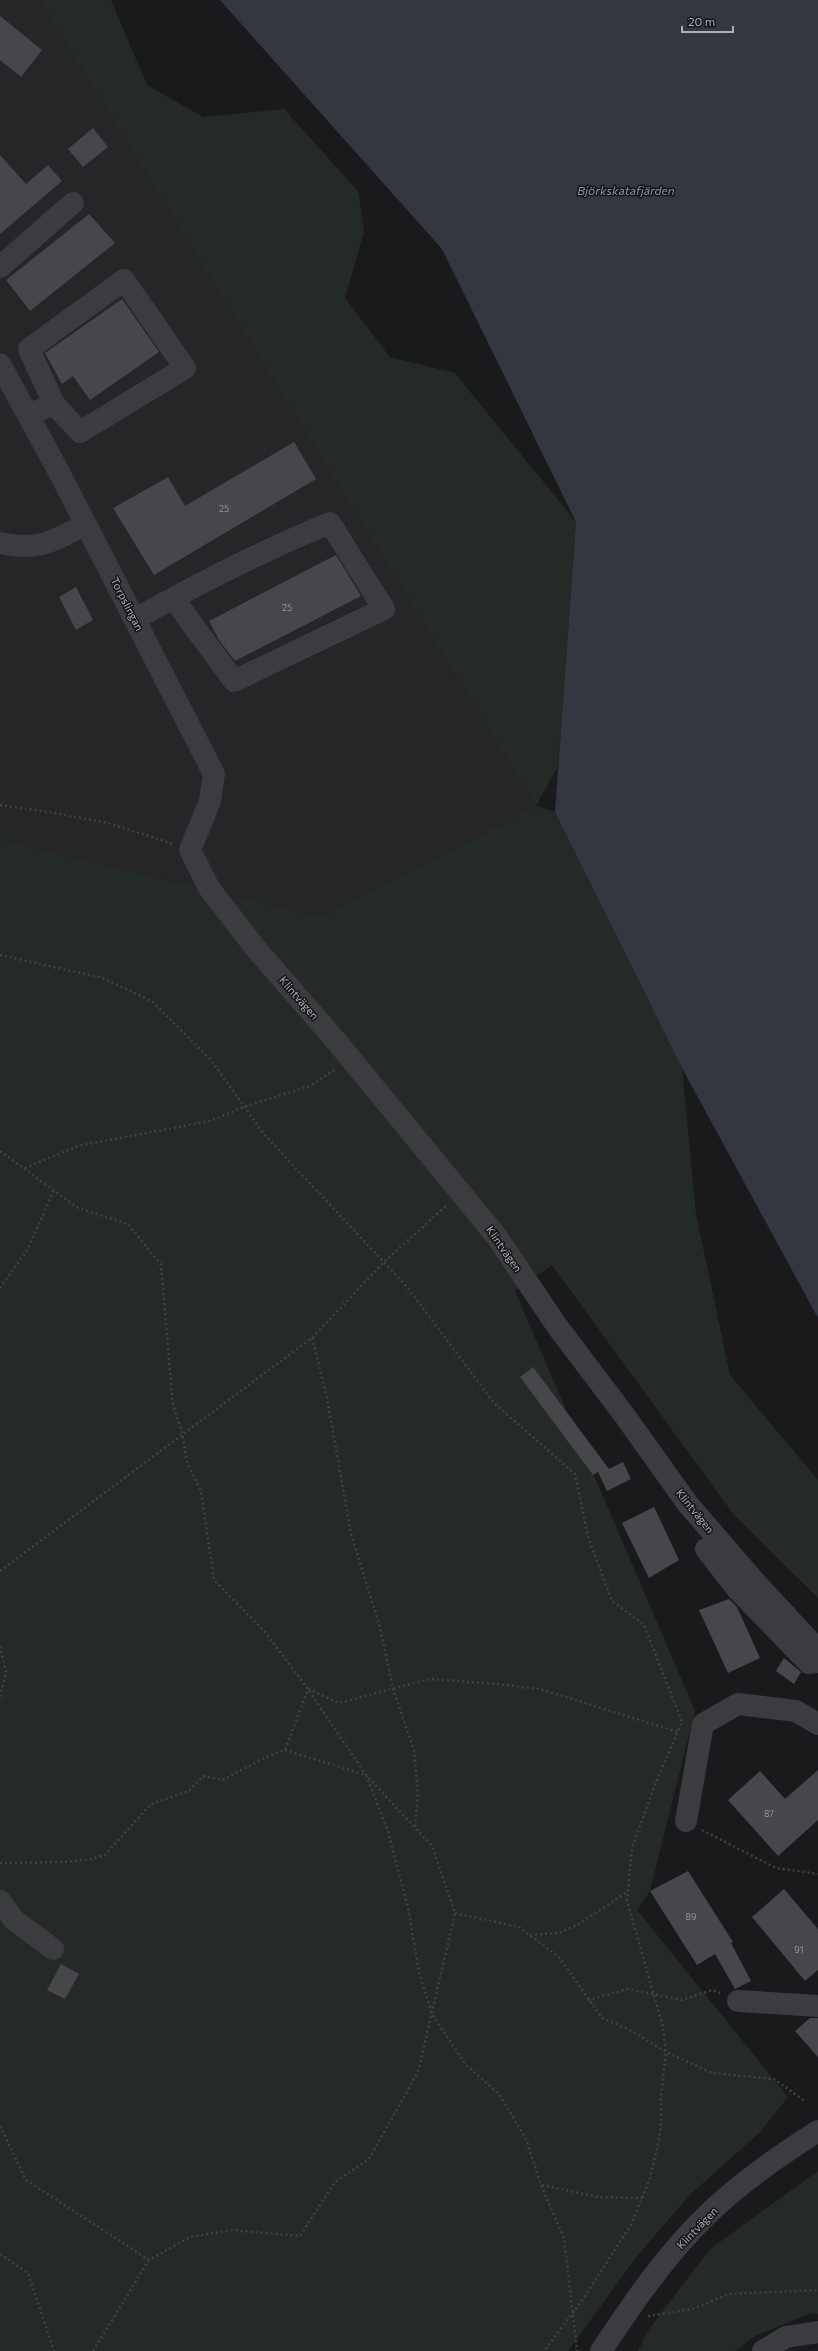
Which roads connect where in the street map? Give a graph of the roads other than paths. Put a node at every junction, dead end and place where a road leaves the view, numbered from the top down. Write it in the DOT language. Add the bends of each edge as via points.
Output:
graph roads {
  1 [pos="73,203"];
  2 [pos="0,267"];
  3 [pos="0,364"];
  4 [pos="54,404"];
  5 [pos="28,415"];
  6 [pos="86,524"];
  7 [pos="0,544"];
  8 [pos="173,598"];
  9 [pos="135,619"];
  10 [pos="190,850"];
  11 [pos="706,1549"];
  12 [pos="818,1650"];
  13 [pos="818,1662"];
  14 [pos="818,1724"];
  15 [pos="686,1821"];
  16 [pos="0,1901"];
  17 [pos="53,1949"];
  18 [pos="738,2000"];
  19 [pos="818,2006"];
  20 [pos="818,2131"];
  21 [pos="818,2332"];
  22 [pos="601,2351"];
  23 [pos="763,2351"];
  1 -- 2 [label="street"];
  3 -- 5 [label="street, Torpslingan"];
  4 -- 4 [label="street" via="29,349 124,280 186,368 80,432"];
  4 -- 5 [label="street"];
  5 -- 6 [label="street, Torpslingan"];
  6 -- 7 [label="street" via="47,544 23,548"];
  6 -- 9 [label="street, Torpslingan"];
  8 -- 8 [label="street" via="330,523 384,609 234,681"];
  8 -- 9 [label="street"];
  9 -- 10 [label="street, Torpslingan" via="214,774 210,801"];
  10 -- 12 [label="street, Klintvägen" via="209,888 257,950 351,1059 496,1237 557,1326 687,1503"];
  11 -- 13 [label="street" via="737,1589 809,1664"];
  14 -- 15 [label="street" via="796,1711 738,1704 702,1724"];
  16 -- 17 [label="street" via="14,1920"];
  18 -- 19 [label="street"];
  20 -- 22 [label="street, Klintvägen" via="761,2169 709,2213 669,2257"];
  21 -- 23 [label="street" via="786,2337"];
}
